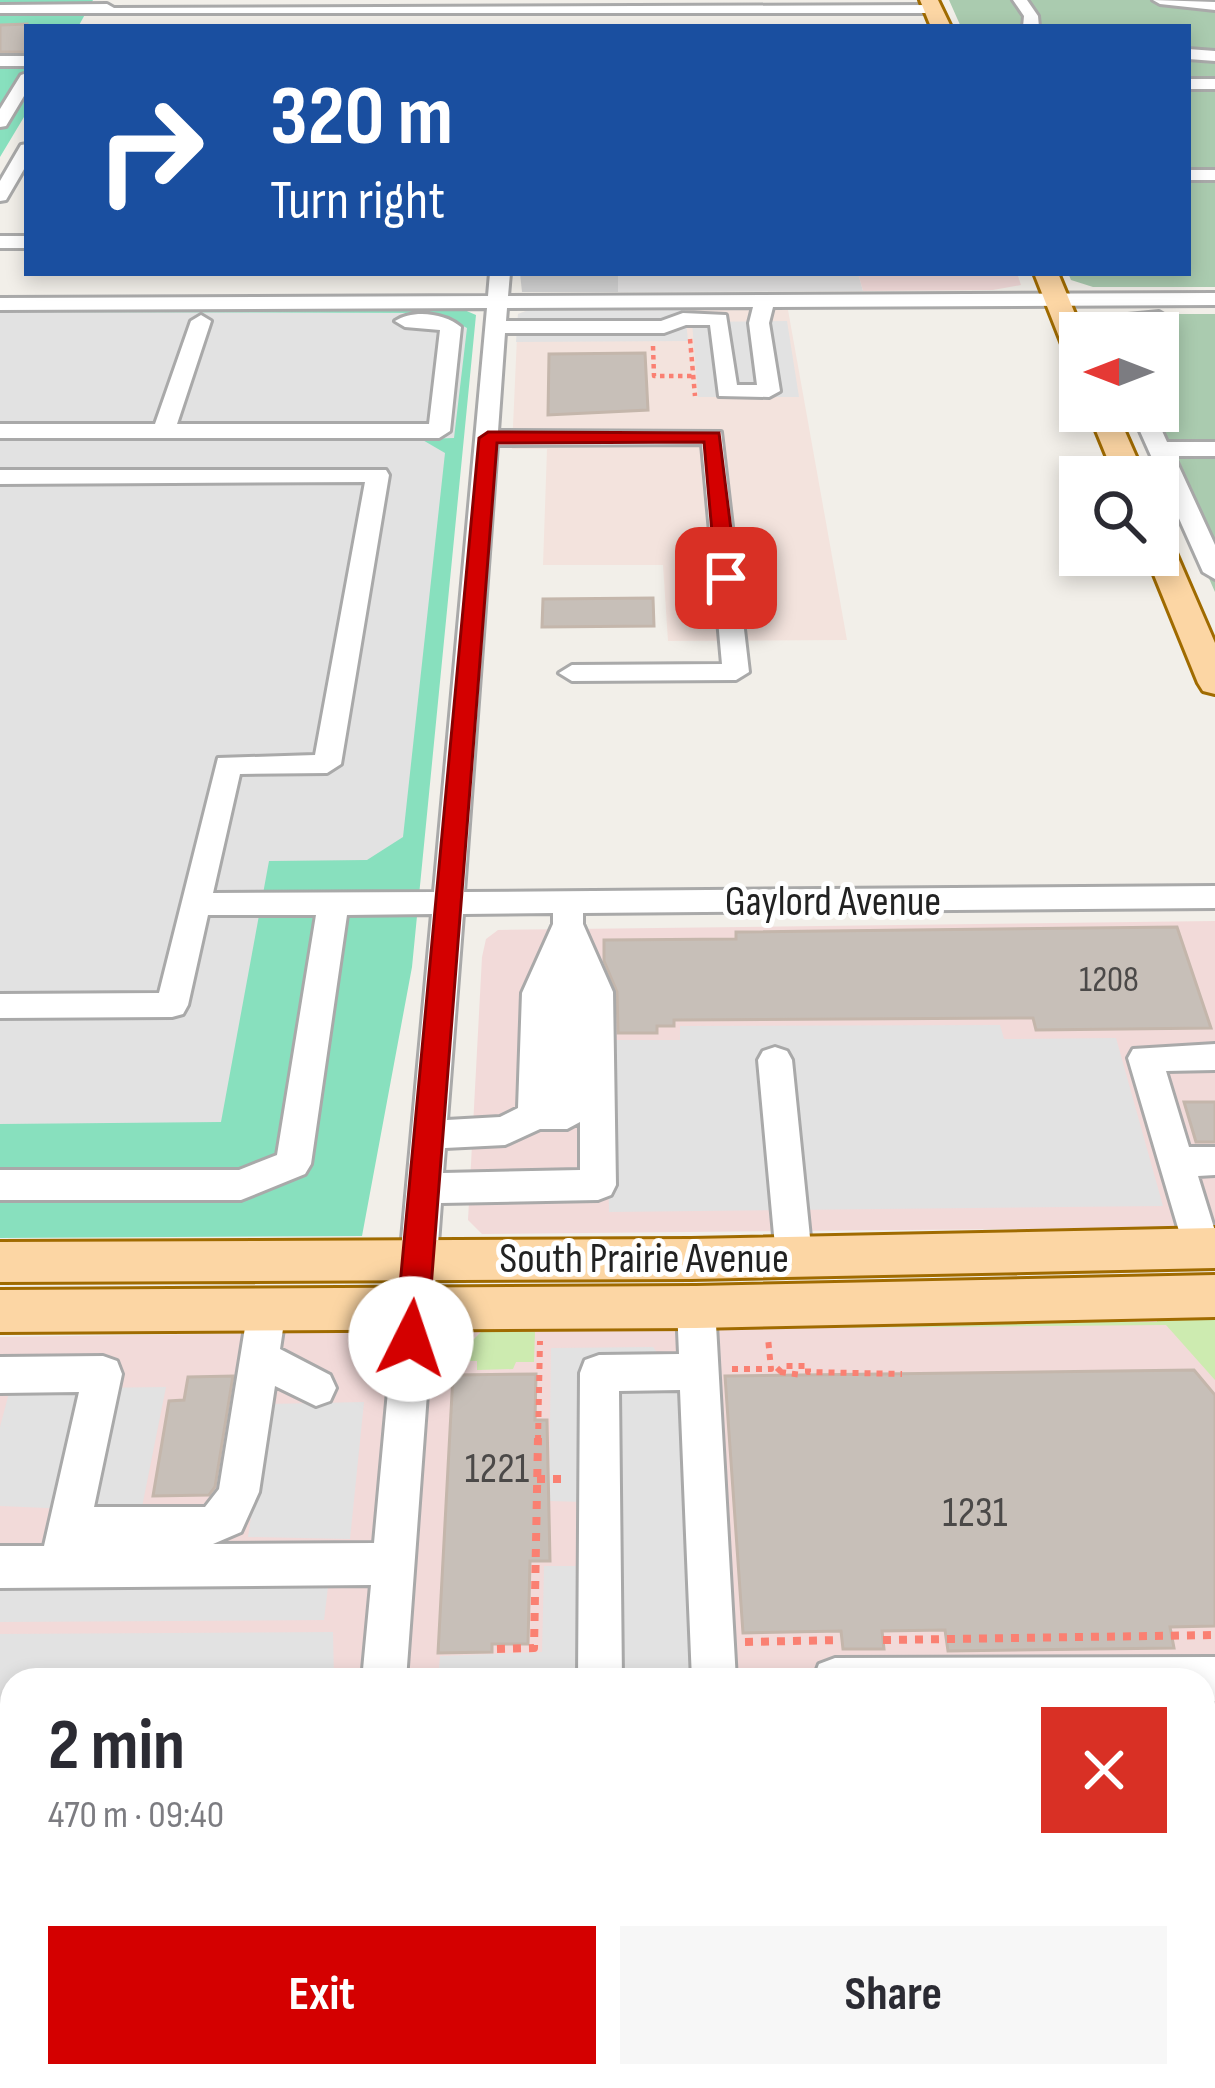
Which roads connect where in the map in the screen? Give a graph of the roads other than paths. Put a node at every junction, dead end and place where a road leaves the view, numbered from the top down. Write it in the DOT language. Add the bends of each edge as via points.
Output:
graph roads {
  1 [pos="1160,0"];
  2 [pos="1215,6"];
  3 [pos="0,9"];
  4 [pos="881,9"];
  5 [pos="105,12"];
  6 [pos="518,12"];
  7 [pos="934,12"];
  8 [pos="0,18"];
  9 [pos="1215,18"];
  10 [pos="1186,22"];
  11 [pos="60,24"];
  12 [pos="886,24"];
  13 [pos="1202,84"];
  14 [pos="24,86"];
  15 [pos="1215,103"];
  16 [pos="0,122"];
  17 [pos="24,154"];
  18 [pos="3,192"];
  19 [pos="500,276"];
  20 [pos="529,276"];
  21 [pos="960,276"];
  22 [pos="1047,276"];
  23 [pos="1093,278"];
  24 [pos="1215,279"];
  25 [pos="599,286"];
  26 [pos="950,299"];
  27 [pos="1056,299"];
  28 [pos="1215,299"];
  29 [pos="498,301"];
  30 [pos="762,301"];
  31 [pos="0,304"];
  32 [pos="1061,312"];
  33 [pos="1179,318"];
  34 [pos="1215,318"];
  35 [pos="201,321"];
  36 [pos="0,322"];
  37 [pos="497,328"];
  38 [pos="0,431"];
  39 [pos="164,431"];
  40 [pos="1151,432"];
  41 [pos="488,438"];
  42 [pos="1159,449"];
  43 [pos="1215,449"];
  44 [pos="0,477"];
  45 [pos="1215,572"];
  46 [pos="1171,576"];
  47 [pos="572,673"];
  48 [pos="1215,683"];
  49 [pos="1215,898"];
  50 [pos="195,904"];
  51 [pos="334,904"];
  52 [pos="452,904"];
  53 [pos="568,913"];
  54 [pos="0,1006"];
  55 [pos="1215,1057"];
  56 [pos="775,1060"];
  57 [pos="567,1115"];
  58 [pos="428,1135"];
  59 [pos="1177,1162"];
  60 [pos="1215,1162"];
  61 [pos="0,1185"];
  62 [pos="422,1188"];
  63 [pos="1206,1231"];
  64 [pos="417,1257"];
  65 [pos="794,1257"];
  66 [pos="0,1262"];
  67 [pos="1213,1297"];
  68 [pos="413,1307"];
  69 [pos="696,1307"];
  70 [pos="267,1309"];
  71 [pos="0,1311"];
  72 [pos="260,1358"];
  73 [pos="708,1373"];
  74 [pos="0,1375"];
  75 [pos="316,1388"];
  76 [pos="65,1546"];
  77 [pos="393,1564"];
  78 [pos="0,1567"];
  79 [pos="842,1660"];
  80 [pos="385,1668"];
  81 [pos="600,1668"];
  82 [pos="714,1668"];
  83 [pos="999,1668"];
  1 -- 2 [label="street"];
  3 -- 5 [label="street"];
  4 -- 6 [label="street"];
  4 -- 7 [label="street"];
  4 -- 12 [label="street"];
  5 -- 6 [label="street"];
  8 -- 11 [label="street"];
  9 -- 10 [label="street"];
  13 -- 15 [label="street"];
  14 -- 16 [label="street"];
  17 -- 18 [label="street"];
  19 -- 29 [label="street"];
  20 -- 25 [label="street" via="529,287"];
  21 -- 26 [label="street" via="945,286"];
  22 -- 27 [label="main road"];
  23 -- 24 [label="street"];
  25 -- 29 [label="street"];
  25 -- 30 [label="street"];
  26 -- 27 [label="street"];
  26 -- 30 [label="street"];
  27 -- 28 [label="street"];
  27 -- 32 [label="main road"];
  29 -- 31 [label="street"];
  29 -- 37 [label="street"];
  30 -- 37 [label="street" via="770,391 727,391 719,319"];
  33 -- 34 [label="street"];
  35 -- 36 [label="street"];
  35 -- 39 [label="street"];
  35 -- 39 [label="street" via="440,321 451,328 439,431"];
  37 -- 41 [label="street"];
  38 -- 39 [label="street"];
  40 -- 42 [label="street"];
  41 -- 47 [label="street" via="713,437 736,672"];
  41 -- 52 [label="street"];
  42 -- 43 [label="street"];
  42 -- 45 [label="street"];
  44 -- 50 [label="street" via="379,475 327,764 228,765"];
  46 -- 48 [label="main road"];
  49 -- 53 [label="street, Gaylord Avenue"];
  50 -- 51 [label="street, Gaylord Avenue"];
  50 -- 54 [label="street" via="172,1005"];
  51 -- 52 [label="street, Gaylord Avenue"];
  51 -- 61 [label="street" via="293,1164 241,1185"];
  52 -- 53 [label="street, Gaylord Avenue"];
  52 -- 58 [label="street"];
  53 -- 57 [label="street"];
  55 -- 59 [label="street" via="1145,1058"];
  56 -- 65 [label="street"];
  57 -- 58 [label="street" via="505,1131"];
  57 -- 62 [label="street" via="598,1185"];
  58 -- 62 [label="street"];
  59 -- 60 [label="street"];
  59 -- 63 [label="street"];
  62 -- 64 [label="street"];
  63 -- 65 [label="main road, South Prairie Avenue"];
  64 -- 65 [label="main road, South Prairie Avenue"];
  64 -- 66 [label="main road, South Prairie Avenue"];
  64 -- 68 [label="street"];
  67 -- 69 [label="main road, South Prairie Avenue"];
  68 -- 69 [label="main road, South Prairie Avenue"];
  68 -- 70 [label="main road, South Prairie Avenue"];
  68 -- 77 [label="street"];
  69 -- 73 [label="street"];
  70 -- 71 [label="main road, South Prairie Avenue"];
  70 -- 72 [label="street"];
  72 -- 75 [label="street"];
  72 -- 76 [label="street" via="239,1492 226,1518"];
  73 -- 81 [label="street" via="598,1373"];
  73 -- 82 [label="street"];
  74 -- 76 [label="street" via="103,1374"];
  76 -- 77 [label="street"];
  76 -- 78 [label="street"];
  77 -- 80 [label="street"];
  79 -- 83 [label="street"];
}
